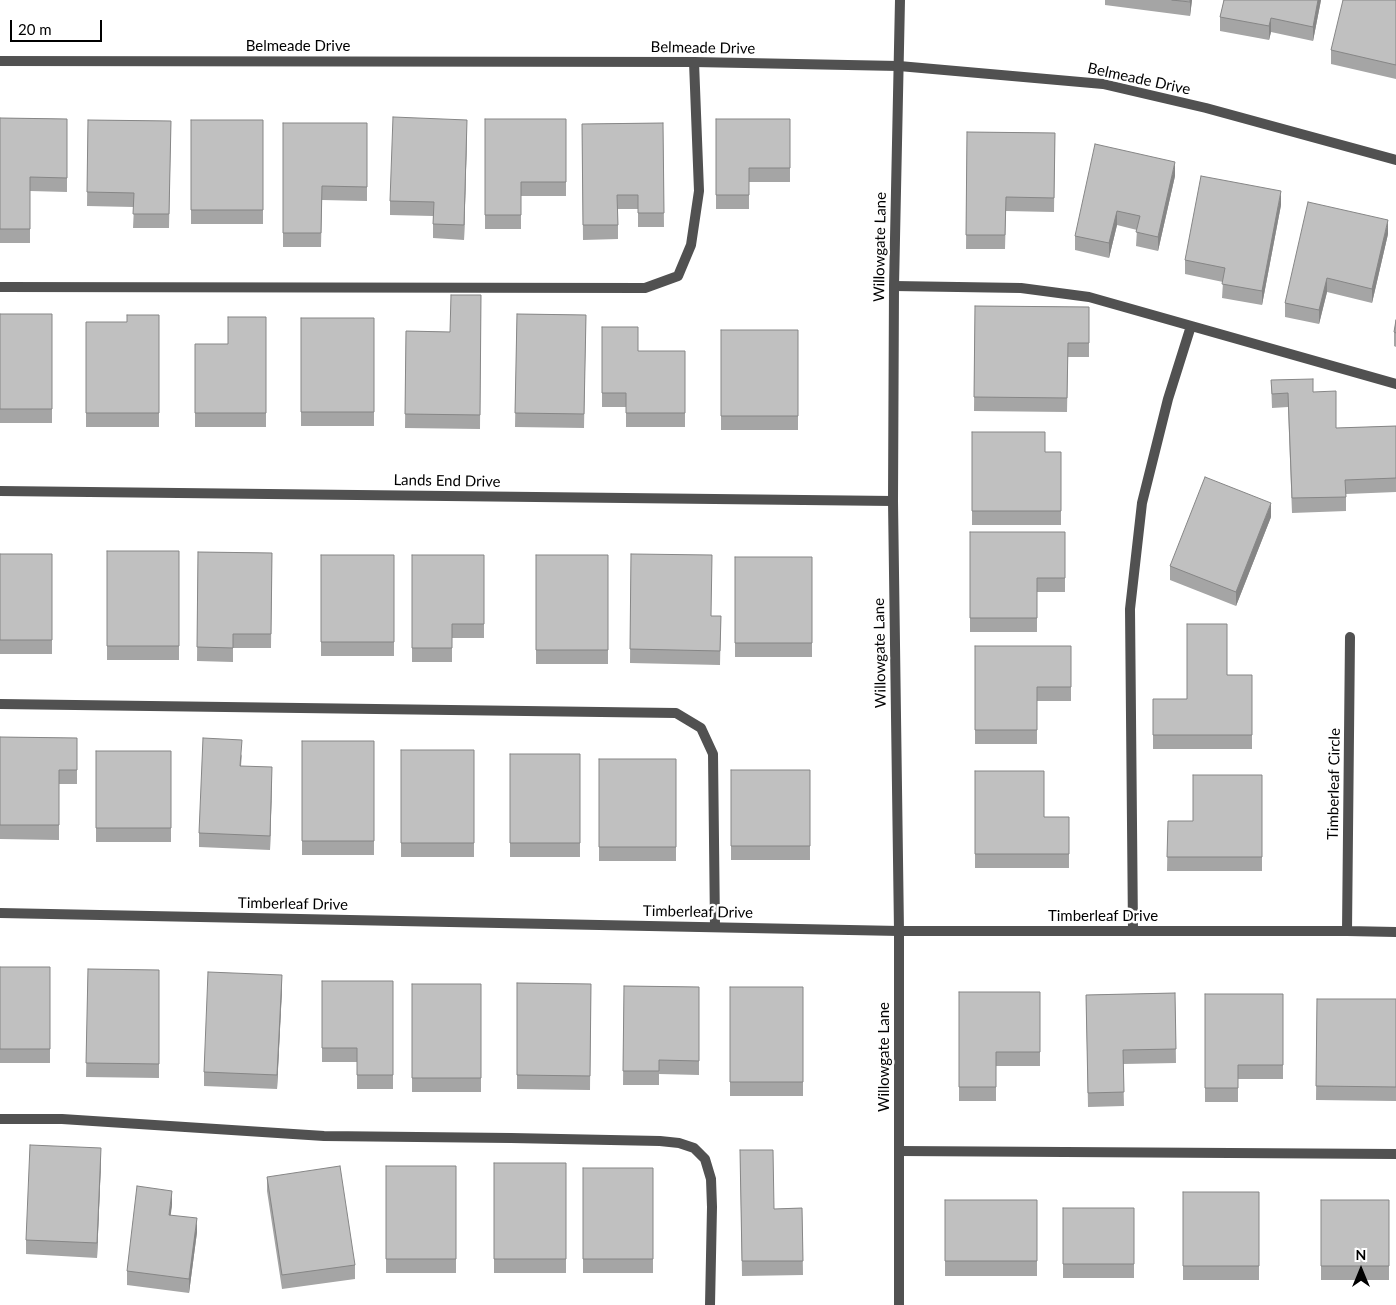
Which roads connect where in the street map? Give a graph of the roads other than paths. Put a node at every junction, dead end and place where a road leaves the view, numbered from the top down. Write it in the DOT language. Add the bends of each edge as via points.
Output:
graph roads {
  1 [pos="900,0"];
  2 [pos="0,61"];
  3 [pos="694,62"];
  4 [pos="899,66"];
  5 [pos="1396,160"];
  6 [pos="894,286"];
  7 [pos="0,287"];
  8 [pos="1191,326"];
  9 [pos="1396,384"];
  10 [pos="0,491"];
  11 [pos="893,501"];
  12 [pos="1350,638"];
  13 [pos="0,704"];
  14 [pos="0,913"];
  15 [pos="715,927"];
  16 [pos="899,930"];
  17 [pos="1133,930"];
  18 [pos="1347,930"];
  19 [pos="1396,932"];
  20 [pos="0,1119"];
  21 [pos="899,1151"];
  22 [pos="1396,1154"];
  23 [pos="710,1305"];
  24 [pos="899,1305"];
  1 -- 4 [label="street, Willowgate Lane"];
  2 -- 3 [label="street, Belmeade Drive"];
  3 -- 4 [label="street, Belmeade Drive"];
  3 -- 7 [label="street" via="699,191 691,245 678,276 645,288"];
  4 -- 5 [label="street, Belmeade Drive" via="1103,84 1206,108"];
  4 -- 6 [label="street, Willowgate Lane"];
  6 -- 8 [label="street" via="1031,289 1088,297"];
  6 -- 11 [label="street, Willowgate Lane"];
  8 -- 9 [label="street"];
  8 -- 17 [label="street" via="1168,399 1142,503 1130,609"];
  10 -- 11 [label="street, Lands End Drive"];
  11 -- 16 [label="street, Willowgate Lane"];
  12 -- 18 [label="street, Timberleaf Circle"];
  13 -- 15 [label="street" via="676,712 701,728 713,754"];
  14 -- 15 [label="street, Timberleaf Drive"];
  15 -- 16 [label="street, Timberleaf Drive"];
  16 -- 17 [label="street, Timberleaf Drive"];
  16 -- 21 [label="street, Willowgate Lane"];
  17 -- 18 [label="street, Timberleaf Drive"];
  18 -- 19 [label="street, Timberleaf Drive"];
  20 -- 23 [label="street" via="62,1119 324,1136 680,1143 694,1148 705,1159 711,1179"];
  21 -- 22 [label="street"];
  21 -- 24 [label="street, Willowgate Lane"];
}
